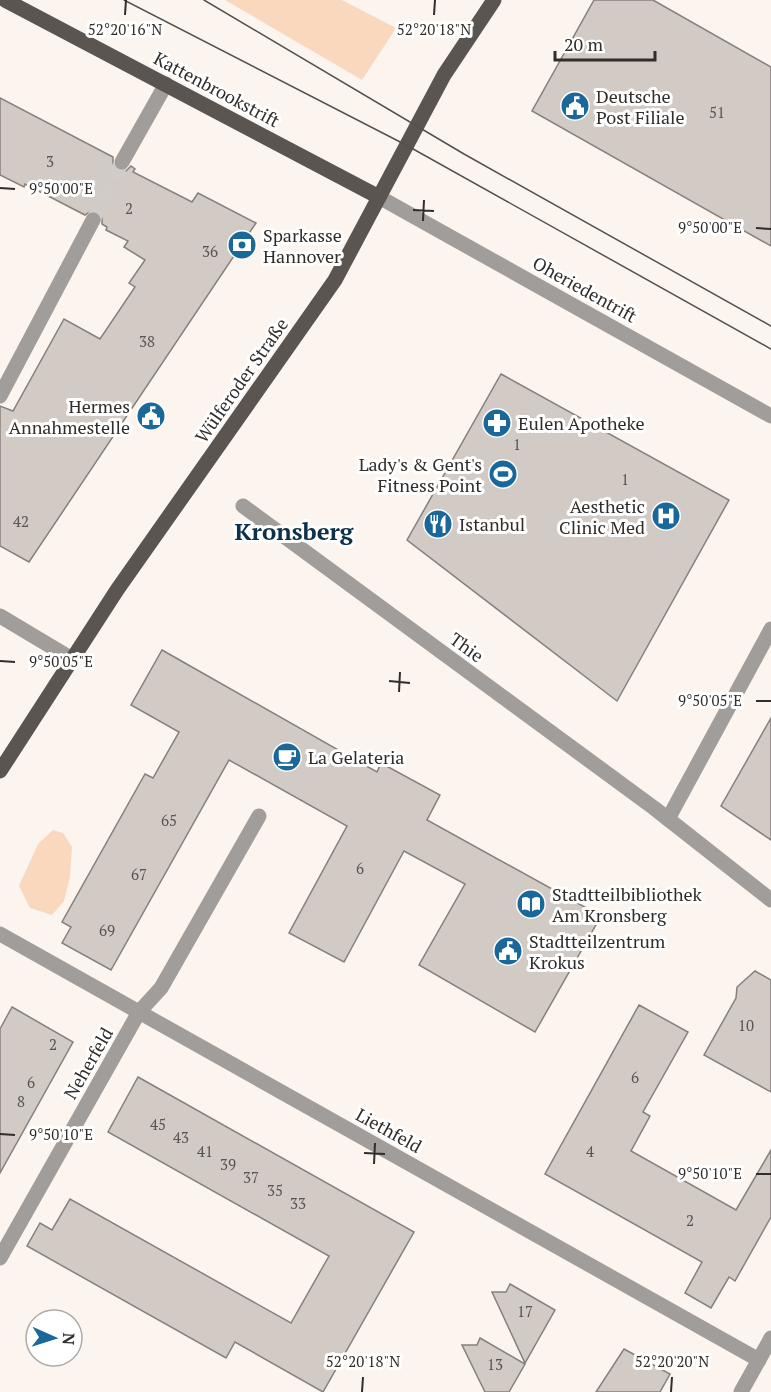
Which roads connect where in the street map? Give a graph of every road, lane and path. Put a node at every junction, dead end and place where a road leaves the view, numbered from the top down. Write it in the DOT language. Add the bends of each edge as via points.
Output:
graph roads {
  1 [pos="5,0"];
  2 [pos="494,0"];
  3 [pos="166,84"];
  4 [pos="122,162"];
  5 [pos="379,197"];
  6 [pos="93,220"];
  7 [pos="0,396"];
  8 [pos="771,416"];
  9 [pos="243,506"];
  10 [pos="0,616"];
  11 [pos="771,630"];
  12 [pos="72,659"];
  13 [pos="0,771"];
  14 [pos="259,816"];
  15 [pos="668,819"];
  16 [pos="771,900"];
  17 [pos="0,934"];
  18 [pos="139,1012"];
  19 [pos="0,1258"];
  20 [pos="771,1338"];
  21 [pos="759,1360"];
  22 [pos="741,1392"];
  1 -- 3 [label="main road, Kattenbrookstrift"];
  2 -- 5 [label="main road, Wülferoder Straße" via="444,75"];
  3 -- 4 [label="street"];
  3 -- 5 [label="main road, Kattenbrookstrift"];
  5 -- 8 [label="street, Oheriedentrift"];
  5 -- 12 [label="main road, Wülferoder Straße" via="334,280"];
  6 -- 7 [label="street"];
  9 -- 15 [label="street, Thie"];
  10 -- 12 [label="street"];
  11 -- 15 [label="street"];
  12 -- 13 [label="main road, Wülferoder Straße"];
  14 -- 18 [label="street, Neherfeld" via="161,988"];
  15 -- 16 [label="street, Thie"];
  17 -- 18 [label="street, Liethfeld"];
  18 -- 19 [label="street, Neherfeld"];
  18 -- 21 [label="street, Liethfeld"];
  20 -- 21 [label="street"];
  21 -- 22 [label="street"];
}
